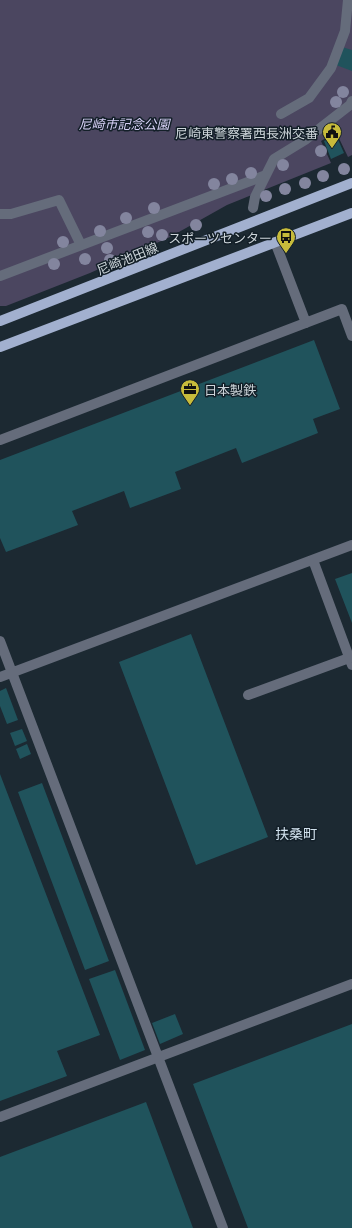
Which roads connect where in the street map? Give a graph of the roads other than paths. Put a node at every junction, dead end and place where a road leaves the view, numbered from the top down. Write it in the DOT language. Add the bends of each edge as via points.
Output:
graph roads {
  1 [pos="348,0"];
  2 [pos="352,101"];
  3 [pos="281,114"];
  4 [pos="266,175"];
  5 [pos="352,183"];
  6 [pos="253,208"];
  7 [pos="352,213"];
  8 [pos="0,214"];
  9 [pos="275,242"];
  10 [pos="81,245"];
  11 [pos="0,276"];
  12 [pos="0,322"];
  13 [pos="306,323"];
  14 [pos="352,336"];
  15 [pos="0,347"];
  16 [pos="0,440"];
  17 [pos="352,546"];
  18 [pos="313,560"];
  19 [pos="0,641"];
  20 [pos="351,661"];
  21 [pos="12,672"];
  22 [pos="0,677"];
  23 [pos="248,695"];
  24 [pos="352,984"];
  25 [pos="158,1057"];
  26 [pos="0,1117"];
  27 [pos="223,1228"];
  1 -- 3 [label="lane" via="345,31 331,68 309,98"];
  2 -- 4 [label="lane" via="305,140 274,159"];
  4 -- 6 [label="lane" via="255,197"];
  4 -- 10 [label="lane"];
  5 -- 12 [label="main road, 尼崎池田線"];
  7 -- 9 [label="main road"];
  8 -- 10 [label="lane" via="11,214 59,200"];
  9 -- 13 [label="lane"];
  9 -- 15 [label="main road"];
  10 -- 11 [label="lane"];
  13 -- 14 [label="lane" via="342,309"];
  13 -- 16 [label="lane"];
  17 -- 18 [label="lane"];
  18 -- 20 [label="lane"];
  18 -- 21 [label="lane"];
  19 -- 21 [label="lane"];
  20 -- 23 [label="lane"];
  21 -- 22 [label="lane"];
  21 -- 25 [label="lane"];
  24 -- 25 [label="lane"];
  25 -- 26 [label="lane"];
  25 -- 27 [label="lane"];
}
